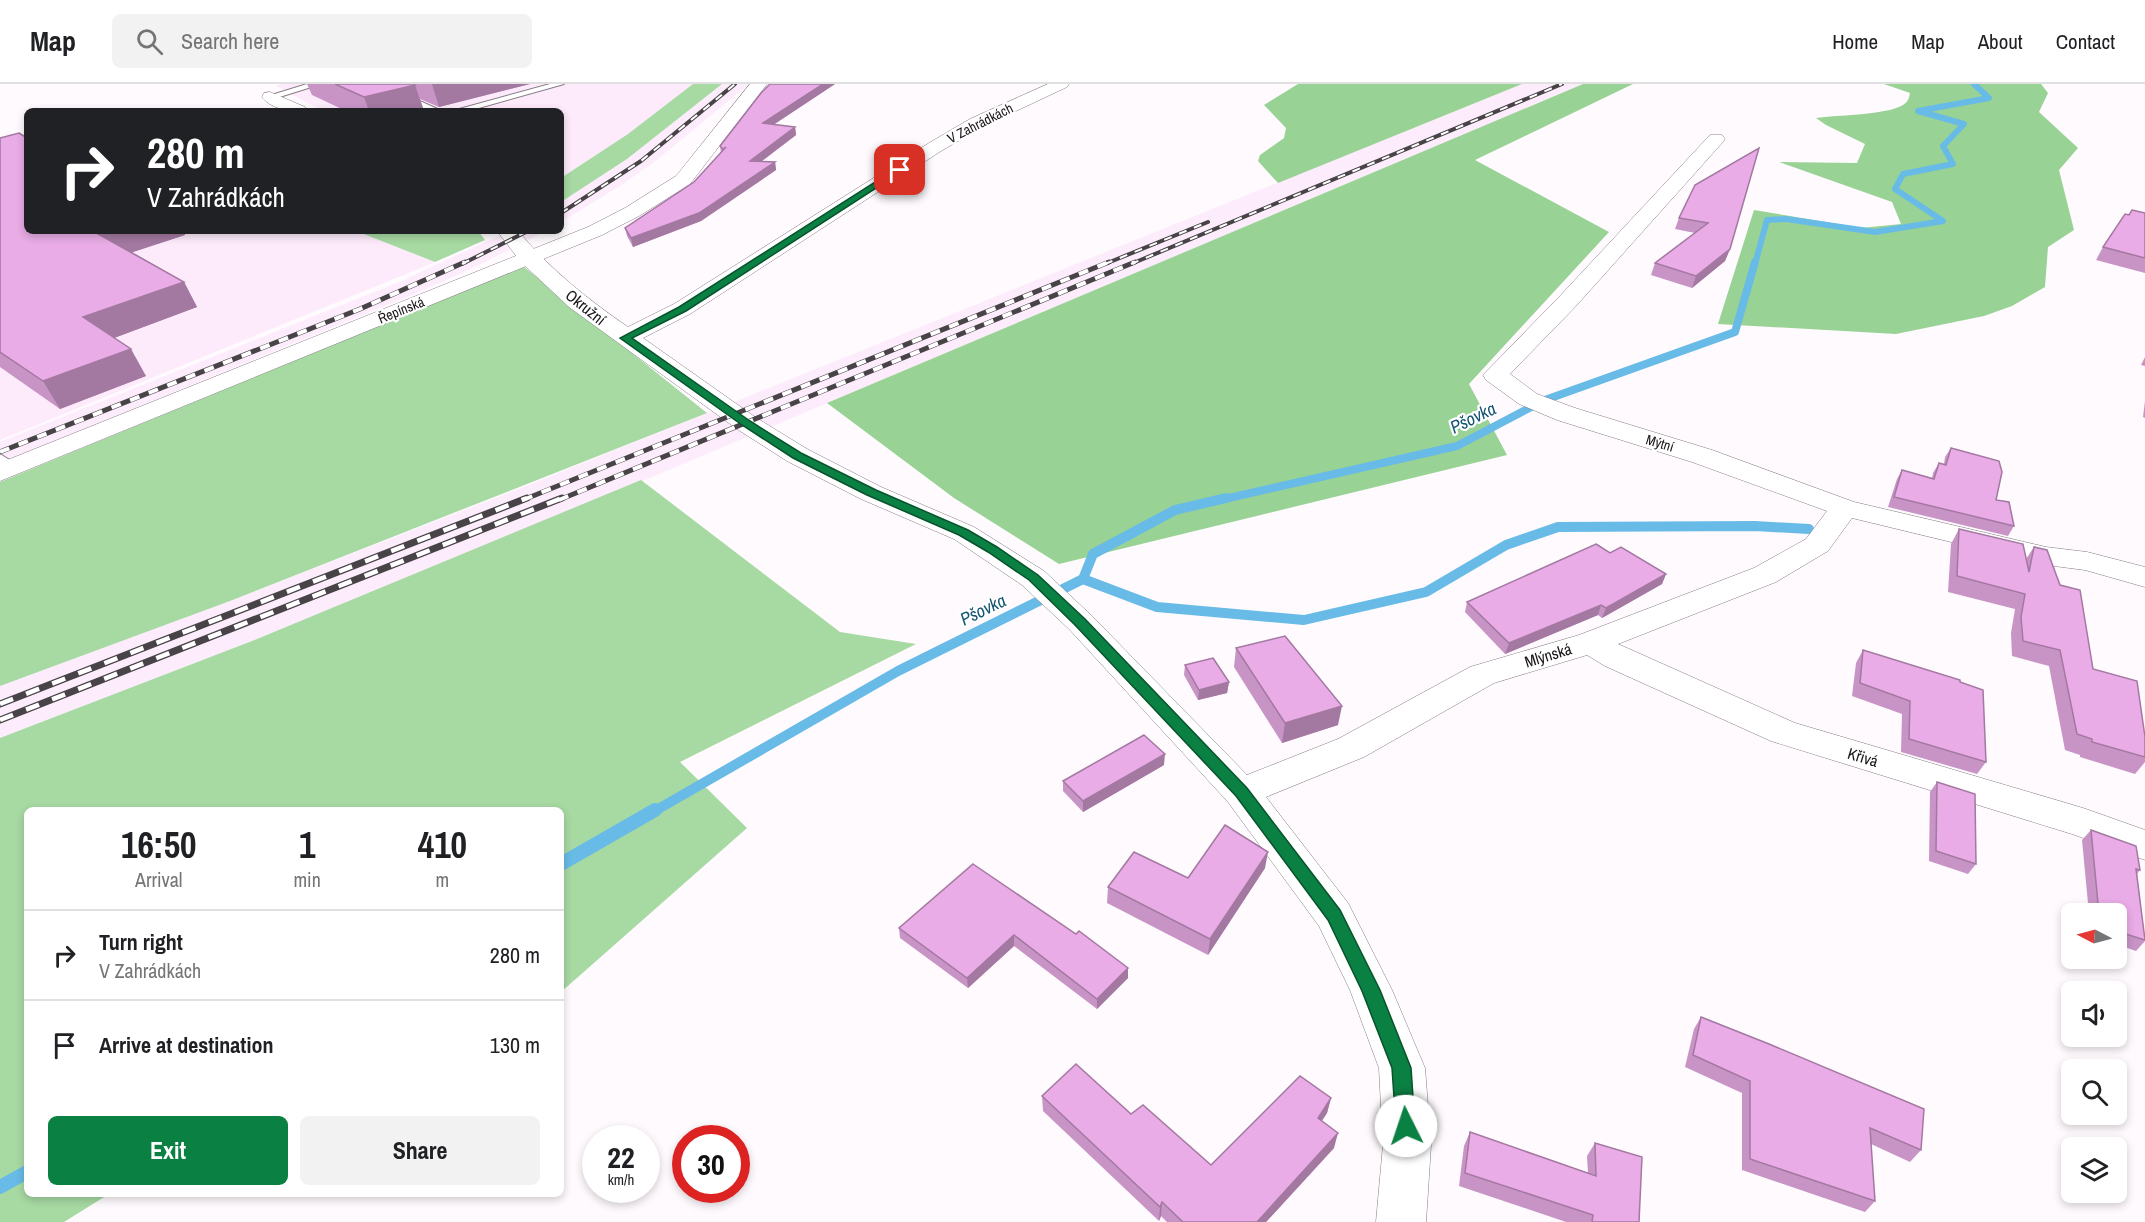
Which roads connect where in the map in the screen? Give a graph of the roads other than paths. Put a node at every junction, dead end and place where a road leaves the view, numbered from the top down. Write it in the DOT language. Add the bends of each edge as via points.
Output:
graph roads {
  1 [pos="317,84"];
  2 [pos="374,84"];
  3 [pos="560,84"];
  4 [pos="759,84"];
  5 [pos="1061,84"];
  6 [pos="270,97"];
  7 [pos="293,108"];
  8 [pos="430,108"];
  9 [pos="468,108"];
  10 [pos="1716,139"];
  11 [pos="510,234"];
  12 [pos="530,257"];
  13 [pos="625,338"];
  14 [pos="4,466"];
  15 [pos="1845,508"];
  16 [pos="2145,577"];
  17 [pos="1591,643"];
  18 [pos="1241,792"];
  19 [pos="2145,844"];
  20 [pos="1401,1222"];
  1 -- 6 [label="lane"];
  2 -- 8 [label="lane"];
  3 -- 9 [label="lane"];
  4 -- 12 [label="street, Řepínská" via="683,180 595,231"];
  5 -- 13 [label="street, V Zahrádkách" via="976,123 682,309"];
  6 -- 7 [label="street"];
  10 -- 15 [label="street, Mýtní" via="1495,375 1528,399 1566,414 1702,456"];
  11 -- 12 [label="street, Okružní"];
  12 -- 13 [label="street, Okružní" via="577,302"];
  12 -- 14 [label="street, Řepínská"];
  13 -- 18 [label="street, Okružní" via="797,455 964,533 1033,578 1080,622"];
  15 -- 16 [label="street, Mýtní"];
  15 -- 17 [label="street, Mlýnská" via="1817,545 1765,575"];
  17 -- 18 [label="street, Mlýnská" via="1482,675 1351,748"];
  17 -- 19 [label="street, Křivá" via="1783,732"];
  18 -- 20 [label="street, Okružní" via="1334,915 1371,990 1402,1068 1407,1145"];
}
